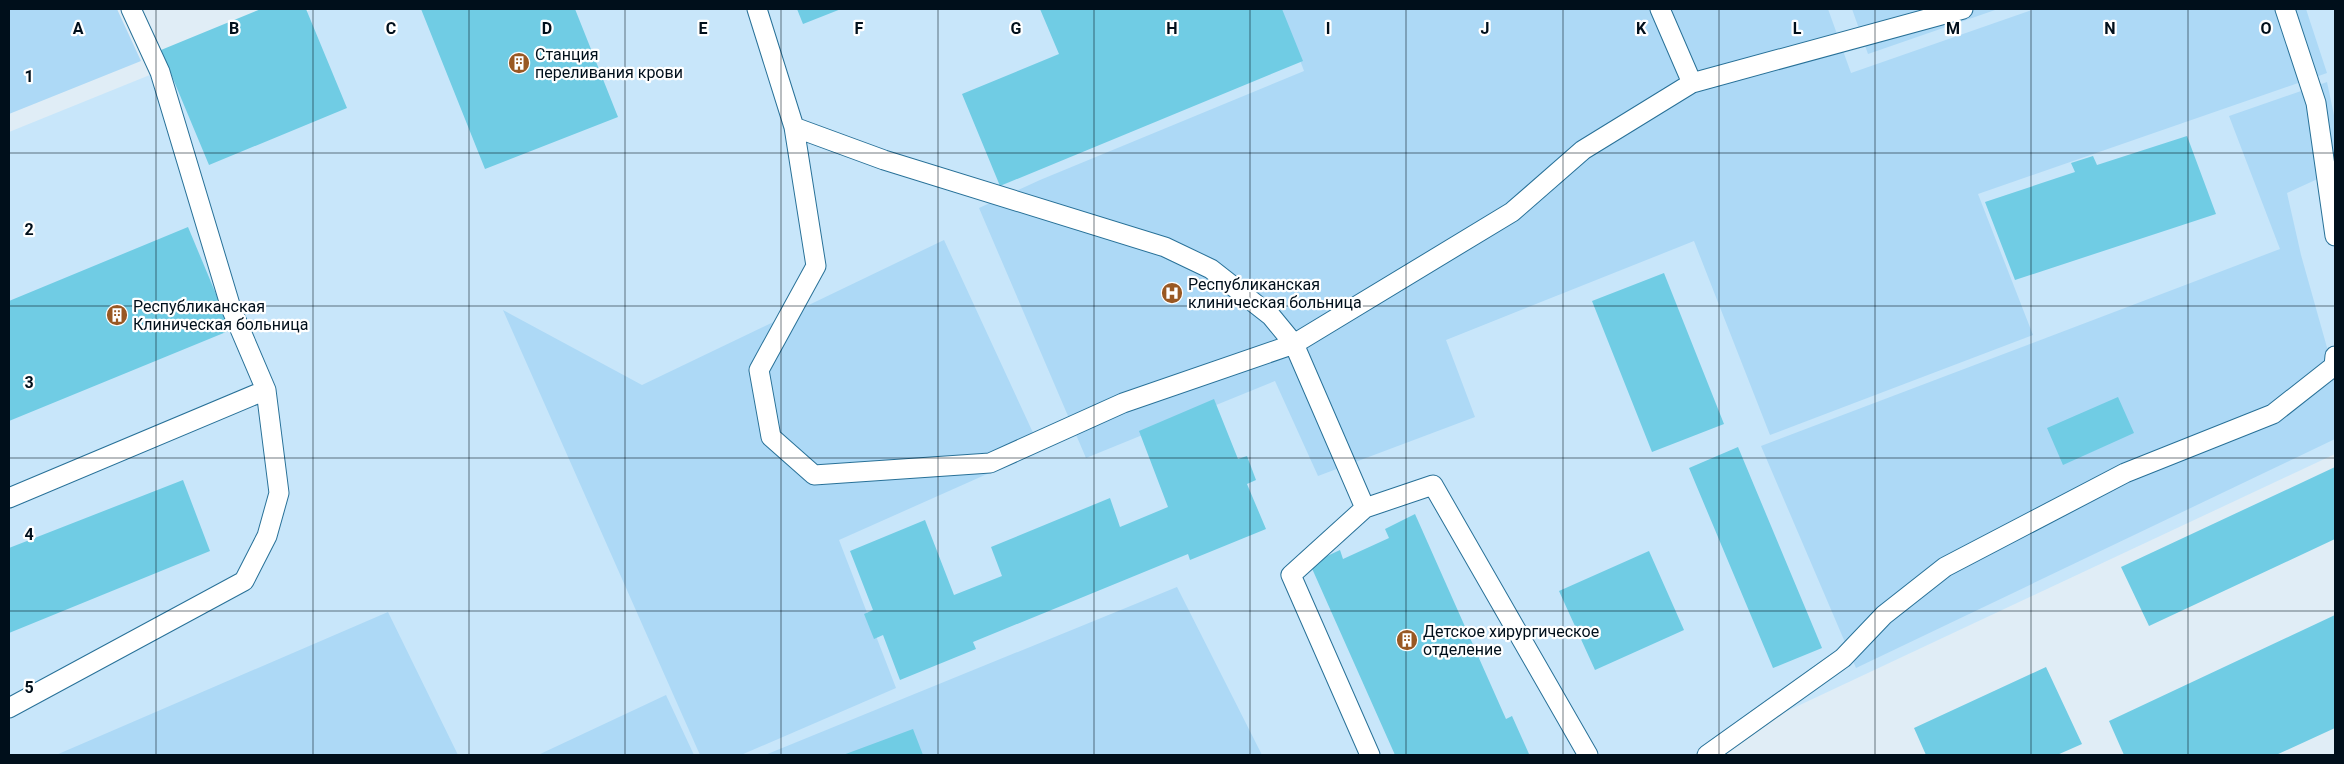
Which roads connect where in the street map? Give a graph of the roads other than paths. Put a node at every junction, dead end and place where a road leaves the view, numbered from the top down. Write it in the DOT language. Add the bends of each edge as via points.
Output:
graph roads {
  1 [pos="131,9"];
  2 [pos="757,9"];
  3 [pos="1660,9"];
  4 [pos="1963,9"];
  5 [pos="2285,9"];
  6 [pos="1692,83"];
  7 [pos="794,126"];
  8 [pos="2335,236"];
  9 [pos="1294,344"];
  10 [pos="2335,356"];
  11 [pos="266,390"];
  12 [pos="9,498"];
  13 [pos="1365,508"];
  14 [pos="9,708"];
  15 [pos="1370,755"];
  16 [pos="1588,755"];
  17 [pos="1708,755"];
  1 -- 11 [label="lane" via="160,72 231,308"];
  2 -- 7 [label="lane"];
  3 -- 6 [label="lane"];
  4 -- 6 [label="lane"];
  5 -- 8 [label="lane" via="2316,103"];
  6 -- 9 [label="lane" via="1583,150 1512,212"];
  7 -- 9 [label="lane" via="876,158 1165,247 1210,269 1271,316"];
  7 -- 9 [label="lane" via="816,266 760,370 771,437 814,475 990,463 1123,403"];
  9 -- 13 [label="lane"];
  10 -- 17 [label="lane" via="2334,366 2273,414 2125,473 1945,567 1884,615 1843,658"];
  11 -- 12 [label="lane"];
  11 -- 14 [label="lane" via="279,493 267,536 244,581"];
  13 -- 15 [label="lane" via="1291,575"];
  13 -- 16 [label="lane" via="1433,485"];
}
